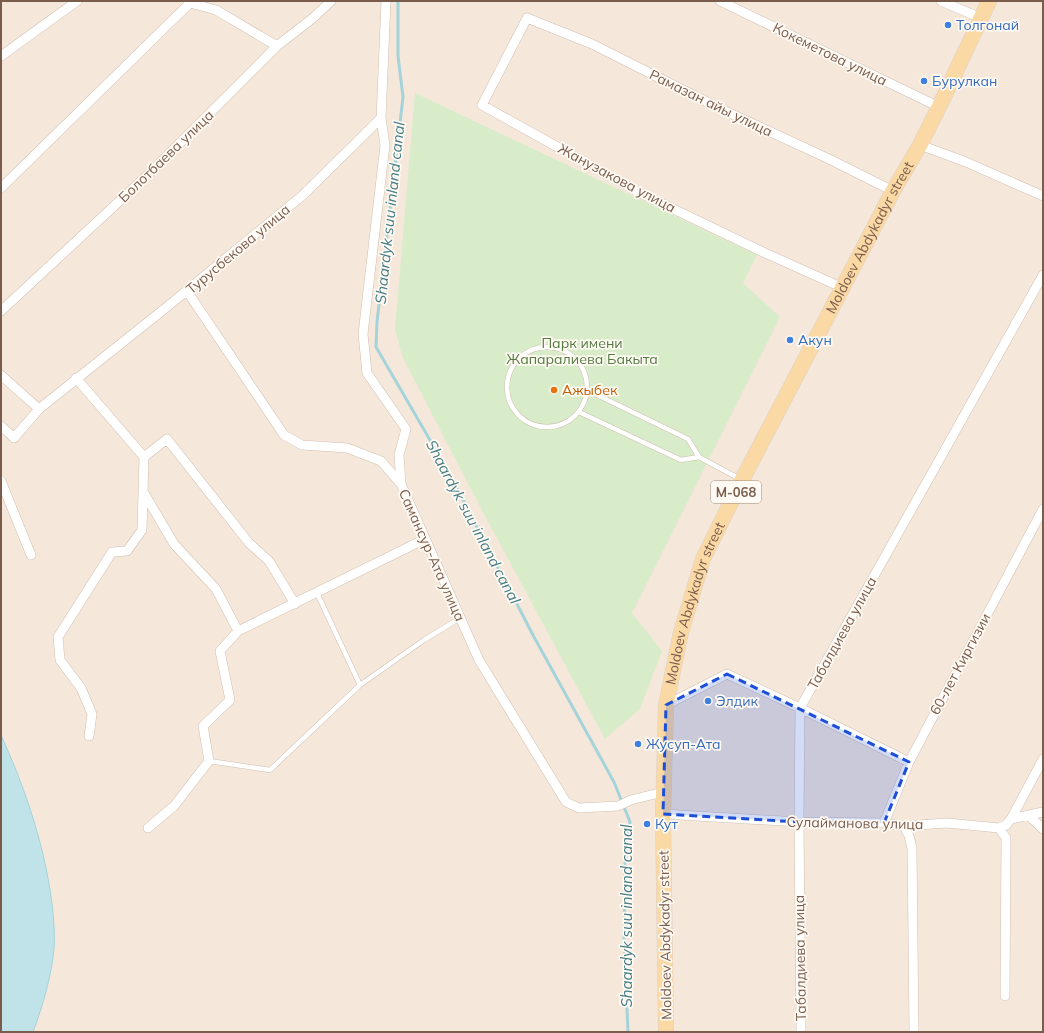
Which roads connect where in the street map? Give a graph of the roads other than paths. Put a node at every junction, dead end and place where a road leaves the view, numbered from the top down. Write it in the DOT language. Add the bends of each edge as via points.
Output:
graph roads {
  1 [pos="77,1"];
  2 [pos="331,1"];
  3 [pos="386,1"];
  4 [pos="720,1"];
  5 [pos="941,1"];
  6 [pos="989,1"];
  7 [pos="527,18"];
  8 [pos="981,18"];
  9 [pos="277,46"];
  10 [pos="1,56"];
  11 [pos="939,107"];
  12 [pos="381,118"];
  13 [pos="920,145"];
  14 [pos="1,188"];
  15 [pos="893,191"];
  16 [pos="1043,196"];
  17 [pos="1043,275"];
  18 [pos="843,288"];
  19 [pos="187,291"];
  20 [pos="1,311"];
  21 [pos="1,375"];
  22 [pos="76,378"];
  23 [pos="587,390"];
  24 [pos="39,409"];
  25 [pos="578,412"];
  26 [pos="1,426"];
  27 [pos="144,457"];
  28 [pos="699,457"];
  29 [pos="742,480"];
  30 [pos="1,481"];
  31 [pos="401,484"];
  32 [pos="143,491"];
  33 [pos="1043,509"];
  34 [pos="425,539"];
  35 [pos="31,555"];
  36 [pos="316,593"];
  37 [pos="295,604"];
  38 [pos="460,618"];
  39 [pos="238,631"];
  40 [pos="360,685"];
  41 [pos="666,705"];
  42 [pos="800,708"];
  43 [pos="89,736"];
  44 [pos="1043,758"];
  45 [pos="209,762"];
  46 [pos="909,762"];
  47 [pos="663,792"];
  48 [pos="1043,812"];
  49 [pos="663,814"];
  50 [pos="1028,815"];
  51 [pos="1011,819"];
  52 [pos="799,822"];
  53 [pos="884,823"];
  54 [pos="904,826"];
  55 [pos="148,828"];
  56 [pos="999,828"];
  57 [pos="1043,829"];
  58 [pos="1005,996"];
  59 [pos="666,1032"];
  60 [pos="801,1032"];
  61 [pos="914,1032"];
  1 -- 10 [label="street"];
  2 -- 9 [label="street, Болотбаева улица"];
  3 -- 12 [label="street"];
  4 -- 11 [label="street, Кокеметова улица"];
  5 -- 8 [label="street"];
  6 -- 8 [label="main road, Moldoev Abdykadyr street / М-068"];
  7 -- 15 [label="street, Рамазан айы улица" via="592,44"];
  7 -- 18 [label="street, Жанузакова улица" via="482,105 640,192"];
  8 -- 11 [label="main road, Moldoev Abdykadyr street / М-068"];
  9 -- 14 [label="street" via="216,10 190,3"];
  9 -- 20 [label="street, Болотбаева улица" via="154,169"];
  11 -- 13 [label="main road, Moldoev Abdykadyr street / М-068"];
  12 -- 19 [label="street, Турусбекова улица" via="303,195"];
  12 -- 31 [label="street" via="385,145 363,334 367,373 406,428 399,455"];
  13 -- 15 [label="main road, Moldoev Abdykadyr street / М-068"];
  13 -- 16 [label="street"];
  15 -- 18 [label="main road, Moldoev Abdykadyr street / М-068"];
  17 -- 42 [label="street, Табалдиева улица"];
  18 -- 29 [label="main road, Moldoev Abdykadyr street / М-068"];
  19 -- 22 [label="street, Турусбекова улица"];
  19 -- 31 [label="street, Самансур-Ата улица" via="284,435 302,445 347,448 381,461"];
  21 -- 24 [label="street"];
  22 -- 24 [label="street, Турусбекова улица"];
  22 -- 27 [label="street"];
  23 -- 25 [label="lane"];
  23 -- 25 [label="lane" via="586,379 579,363 566,352 556,348 533,349 523,354 509,372 507,395 511,406 527,422 549,427 560,425"];
  23 -- 28 [label="lane" via="688,439"];
  24 -- 26 [label="street, Турусбекова улица" via="14,438"];
  25 -- 28 [label="lane" via="681,460"];
  27 -- 32 [label="street"];
  27 -- 37 [label="street" via="167,439 249,542 269,561"];
  28 -- 29 [label="lane"];
  29 -- 41 [label="main road, Moldoev Abdykadyr street / М-068" via="703,559 681,632"];
  30 -- 35 [label="street"];
  31 -- 34 [label="street, Самансур-Ата улица"];
  32 -- 39 [label="street" via="174,544 216,589"];
  32 -- 43 [label="street" via="142,530 127,551 112,552 58,637 60,660 81,688 92,714"];
  33 -- 46 [label="street, 60-лет Киргизии"];
  34 -- 36 [label="street"];
  34 -- 38 [label="street, Самансур-Ата улица"];
  36 -- 37 [label="street"];
  36 -- 40 [label="lane"];
  37 -- 39 [label="street"];
  38 -- 40 [label="lane"];
  38 -- 47 [label="street, Самансур-Ата улица" via="479,660 566,802 578,808 618,806"];
  39 -- 45 [label="street" via="220,651 230,700 203,726"];
  40 -- 45 [label="lane" via="270,770"];
  41 -- 42 [label="street" via="727,674"];
  41 -- 47 [label="main road, Moldoev Abdykadyr street / М-068"];
  42 -- 46 [label="street"];
  42 -- 52 [label="street, Табалдиева улица"];
  44 -- 51 [label="street"];
  45 -- 55 [label="street" via="174,806"];
  46 -- 53 [label="street, 60-лет Киргизии"];
  47 -- 49 [label="main road, Moldoev Abdykadyr street / М-068"];
  48 -- 50 [label="street"];
  49 -- 52 [label="street, Сулайманова улица"];
  49 -- 59 [label="main road, Moldoev Abdykadyr street / М-068"];
  50 -- 51 [label="street"];
  50 -- 57 [label="street"];
  51 -- 56 [label="street"];
  52 -- 53 [label="street, Сулайманова улица"];
  52 -- 60 [label="street, Табалдиева улица"];
  53 -- 54 [label="street, Сулайманова улица"];
  54 -- 56 [label="street, Сулайманова улица" via="947,823"];
  54 -- 61 [label="street" via="912,848"];
  56 -- 58 [label="street" via="1006,838"];
}
